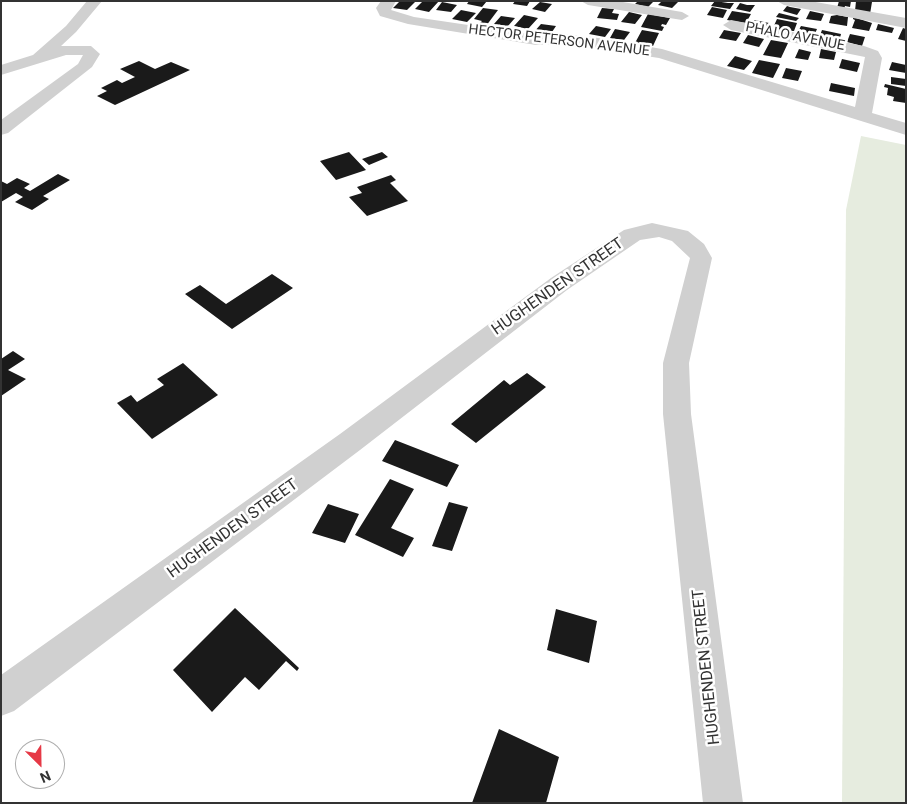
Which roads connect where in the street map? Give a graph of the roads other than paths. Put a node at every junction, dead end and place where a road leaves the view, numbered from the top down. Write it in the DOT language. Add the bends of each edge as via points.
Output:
graph roads {
  1 [pos="95,1"];
  2 [pos="694,1"];
  3 [pos="784,1"];
  4 [pos="387,6"];
  5 [pos="585,8"];
  6 [pos="682,16"];
  7 [pos="906,23"];
  8 [pos="731,25"];
  9 [pos="565,39"];
  10 [pos="662,54"];
  11 [pos="38,57"];
  12 [pos="1,70"];
  13 [pos="862,116"];
  14 [pos="1,129"];
  15 [pos="906,129"];
  16 [pos="1,698"];
  17 [pos="723,803"];
  1 -- 11 [label="street" via="71,29"];
  2 -- 6 [label="street"];
  3 -- 7 [label="street"];
  4 -- 9 [label="street, HECTOR PETERSON AVENUE" via="413,21 536,40"];
  5 -- 6 [label="street"];
  5 -- 9 [label="street"];
  6 -- 10 [label="street"];
  8 -- 13 [label="street, PHALO AVENUE" via="869,52 874,58"];
  9 -- 10 [label="street, HECTOR PETERSON AVENUE"];
  10 -- 13 [label="street, HECTOR PETERSON AVENUE"];
  11 -- 12 [label="street"];
  11 -- 14 [label="street" via="74,49 85,49 92,54 84,67"];
  13 -- 15 [label="street, HECTOR PETERSON AVENUE"];
  16 -- 17 [label="street, HUGHENDEN STREET" via="566,279 632,235 660,230 680,236 696,248 701,258 676,363 677,414"];
}
